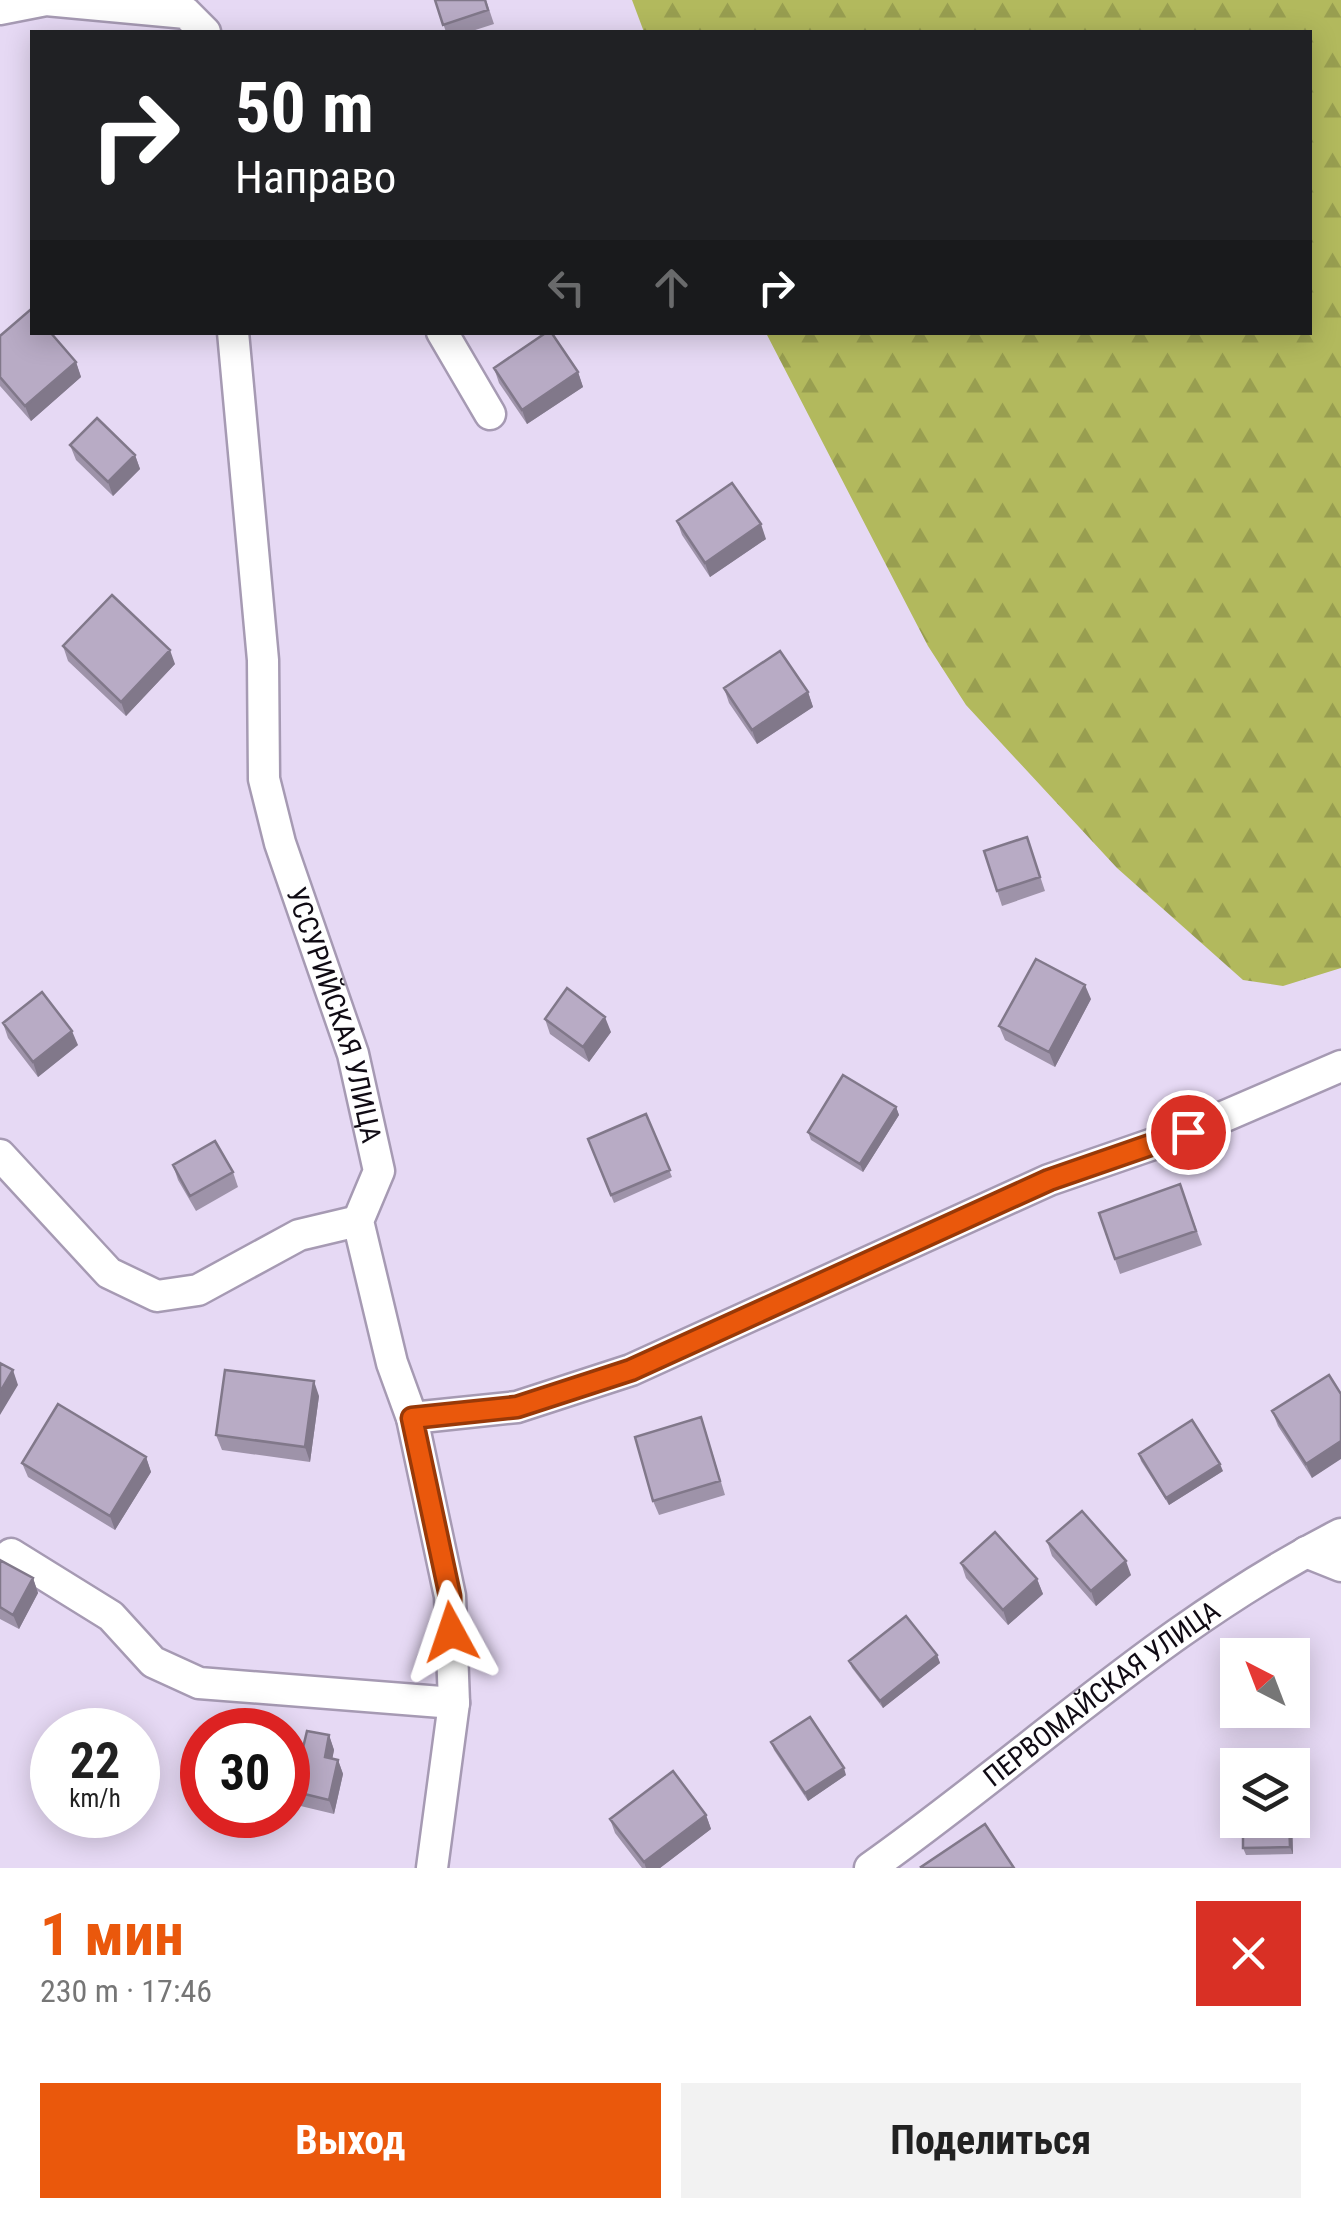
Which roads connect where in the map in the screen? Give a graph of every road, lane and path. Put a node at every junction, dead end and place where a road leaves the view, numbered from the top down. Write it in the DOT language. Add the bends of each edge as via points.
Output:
graph roads {
  1 [pos="0,10"];
  2 [pos="191,20"];
  3 [pos="233,335"];
  4 [pos="444,335"];
  5 [pos="490,414"];
  6 [pos="1341,1066"];
  7 [pos="0,1154"];
  8 [pos="358,1221"];
  9 [pos="412,1418"];
  10 [pos="1341,1534"];
  11 [pos="1306,1552"];
  12 [pos="12,1554"];
  13 [pos="1341,1566"];
  14 [pos="454,1703"];
  15 [pos="432,1868"];
  16 [pos="870,1868"];
  1 -- 2 [label="street" via="46,0"];
  3 -- 8 [label="street, УССУРИЙСКАЯ УЛИЦА" via="262,660 264,778 352,1054 379,1170"];
  4 -- 5 [label="street"];
  6 -- 9 [label="street" via="1188,1132 1049,1180 631,1370 517,1407"];
  7 -- 8 [label="street" via="109,1273 157,1296 198,1290 299,1236"];
  8 -- 9 [label="street"];
  9 -- 14 [label="street" via="450,1596"];
  10 -- 11 [label="street, ПЕРВОМАЙСКАЯ УЛИЦА"];
  11 -- 13 [label="street"];
  11 -- 16 [label="street, ПЕРВОМАЙСКАЯ УЛИЦА" via="1186,1625"];
  12 -- 14 [label="street" via="110,1616 153,1662 198,1682"];
  14 -- 15 [label="street"];
}
